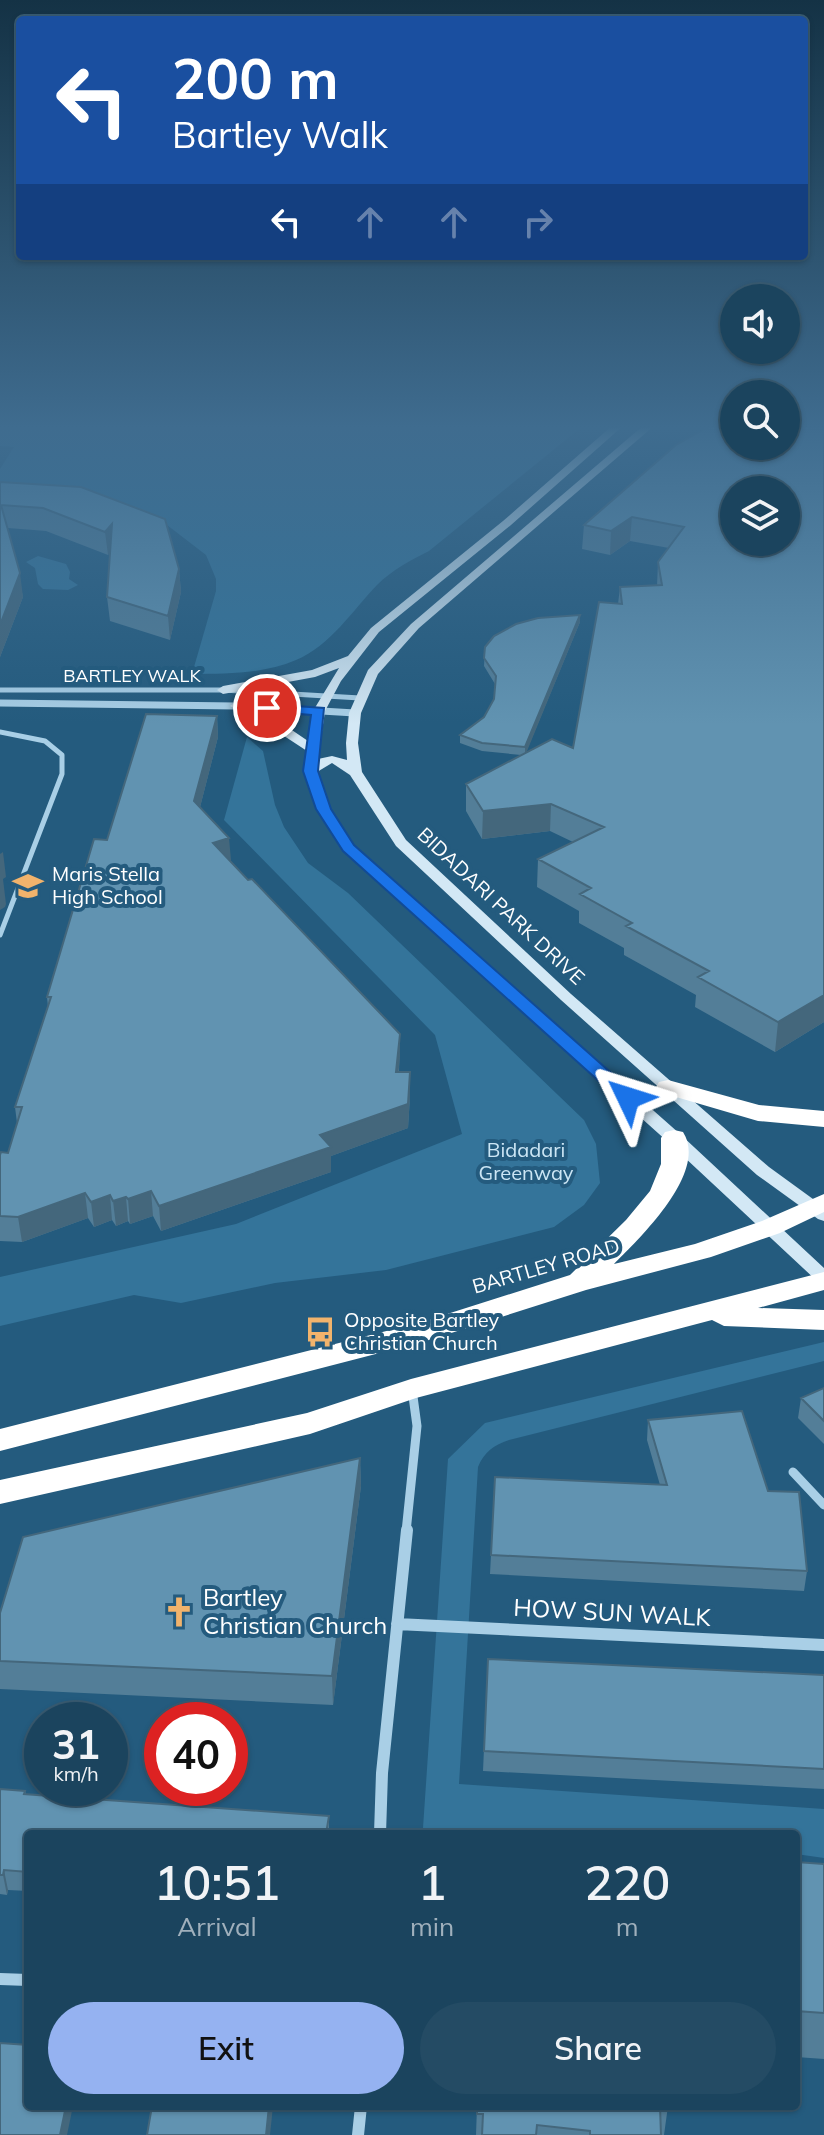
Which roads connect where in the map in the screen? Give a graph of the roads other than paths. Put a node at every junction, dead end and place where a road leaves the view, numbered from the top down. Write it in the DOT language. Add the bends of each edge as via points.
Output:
graph roads {
  1 [pos="505,525"];
  2 [pos="535,525"];
  3 [pos="350,658"];
  4 [pos="0,690"];
  5 [pos="223,690"];
  6 [pos="325,697"];
  7 [pos="360,698"];
  8 [pos="0,703"];
  9 [pos="236,706"];
  10 [pos="319,711"];
  11 [pos="355,713"];
  12 [pos="0,732"];
  13 [pos="314,750"];
  14 [pos="310,771"];
  15 [pos="355,772"];
  16 [pos="0,935"];
  17 [pos="668,1087"];
  18 [pos="824,1119"];
  19 [pos="674,1138"];
  20 [pos="821,1208"];
  21 [pos="771,1227"];
  22 [pos="824,1280"];
  23 [pos="580,1282"];
  24 [pos="698,1315"];
  25 [pos="824,1320"];
  26 [pos="411,1389"];
  27 [pos="0,1440"];
  28 [pos="793,1472"];
  29 [pos="0,1492"];
  30 [pos="824,1505"];
  31 [pos="397,1624"];
  32 [pos="824,1645"];
  33 [pos="380,1830"];
  34 [pos="0,1979"];
  35 [pos="24,1980"];
  36 [pos="361,2110"];
  37 [pos="358,2135"];
  1 -- 3 [label="street" via="375,630"];
  2 -- 7 [label="street" via="386,654"];
  3 -- 5 [label="street" via="315,673"];
  3 -- 6 [label="street"];
  4 -- 5 [label="street, BARTLEY WALK"];
  5 -- 6 [label="street, BARTLEY WALK"];
  6 -- 7 [label="street, BARTLEY WALK"];
  6 -- 10 [label="street"];
  7 -- 11 [label="street"];
  8 -- 9 [label="street, BARTLEY WALK"];
  9 -- 10 [label="street, BARTLEY WALK"];
  9 -- 13 [label="street"];
  10 -- 11 [label="street, BARTLEY WALK"];
  10 -- 13 [label="street"];
  11 -- 15 [label="street"];
  12 -- 16 [label="lane" via="45,741 62,755 62,774"];
  13 -- 14 [label="street"];
  14 -- 15 [label="street" via="329,758"];
  14 -- 19 [label="street" via="323,809 348,848"];
  15 -- 17 [label="street, BIDADARI PARK DRIVE" via="401,843"];
  17 -- 18 [label="highway" via="758,1113"];
  17 -- 20 [label="street, BIDADARI PARK DRIVE" via="763,1171"];
  19 -- 21 [label="street"];
  19 -- 23 [label="highway" via="674,1165 662,1189"];
  20 -- 21 [label="highway, BARTLEY ROAD"];
  21 -- 22 [label="street"];
  21 -- 23 [label="highway, BARTLEY ROAD"];
  22 -- 24 [label="highway"];
  23 -- 27 [label="highway, BARTLEY ROAD" via="426,1331"];
  24 -- 25 [label="highway"];
  24 -- 26 [label="highway"];
  26 -- 29 [label="highway" via="310,1423"];
  26 -- 31 [label="street" via="417,1426"];
  28 -- 30 [label="street"];
  31 -- 32 [label="street, HOW SUN WALK"];
  31 -- 33 [label="street"];
  34 -- 35 [label="street"];
  36 -- 37 [label="street"];
}
